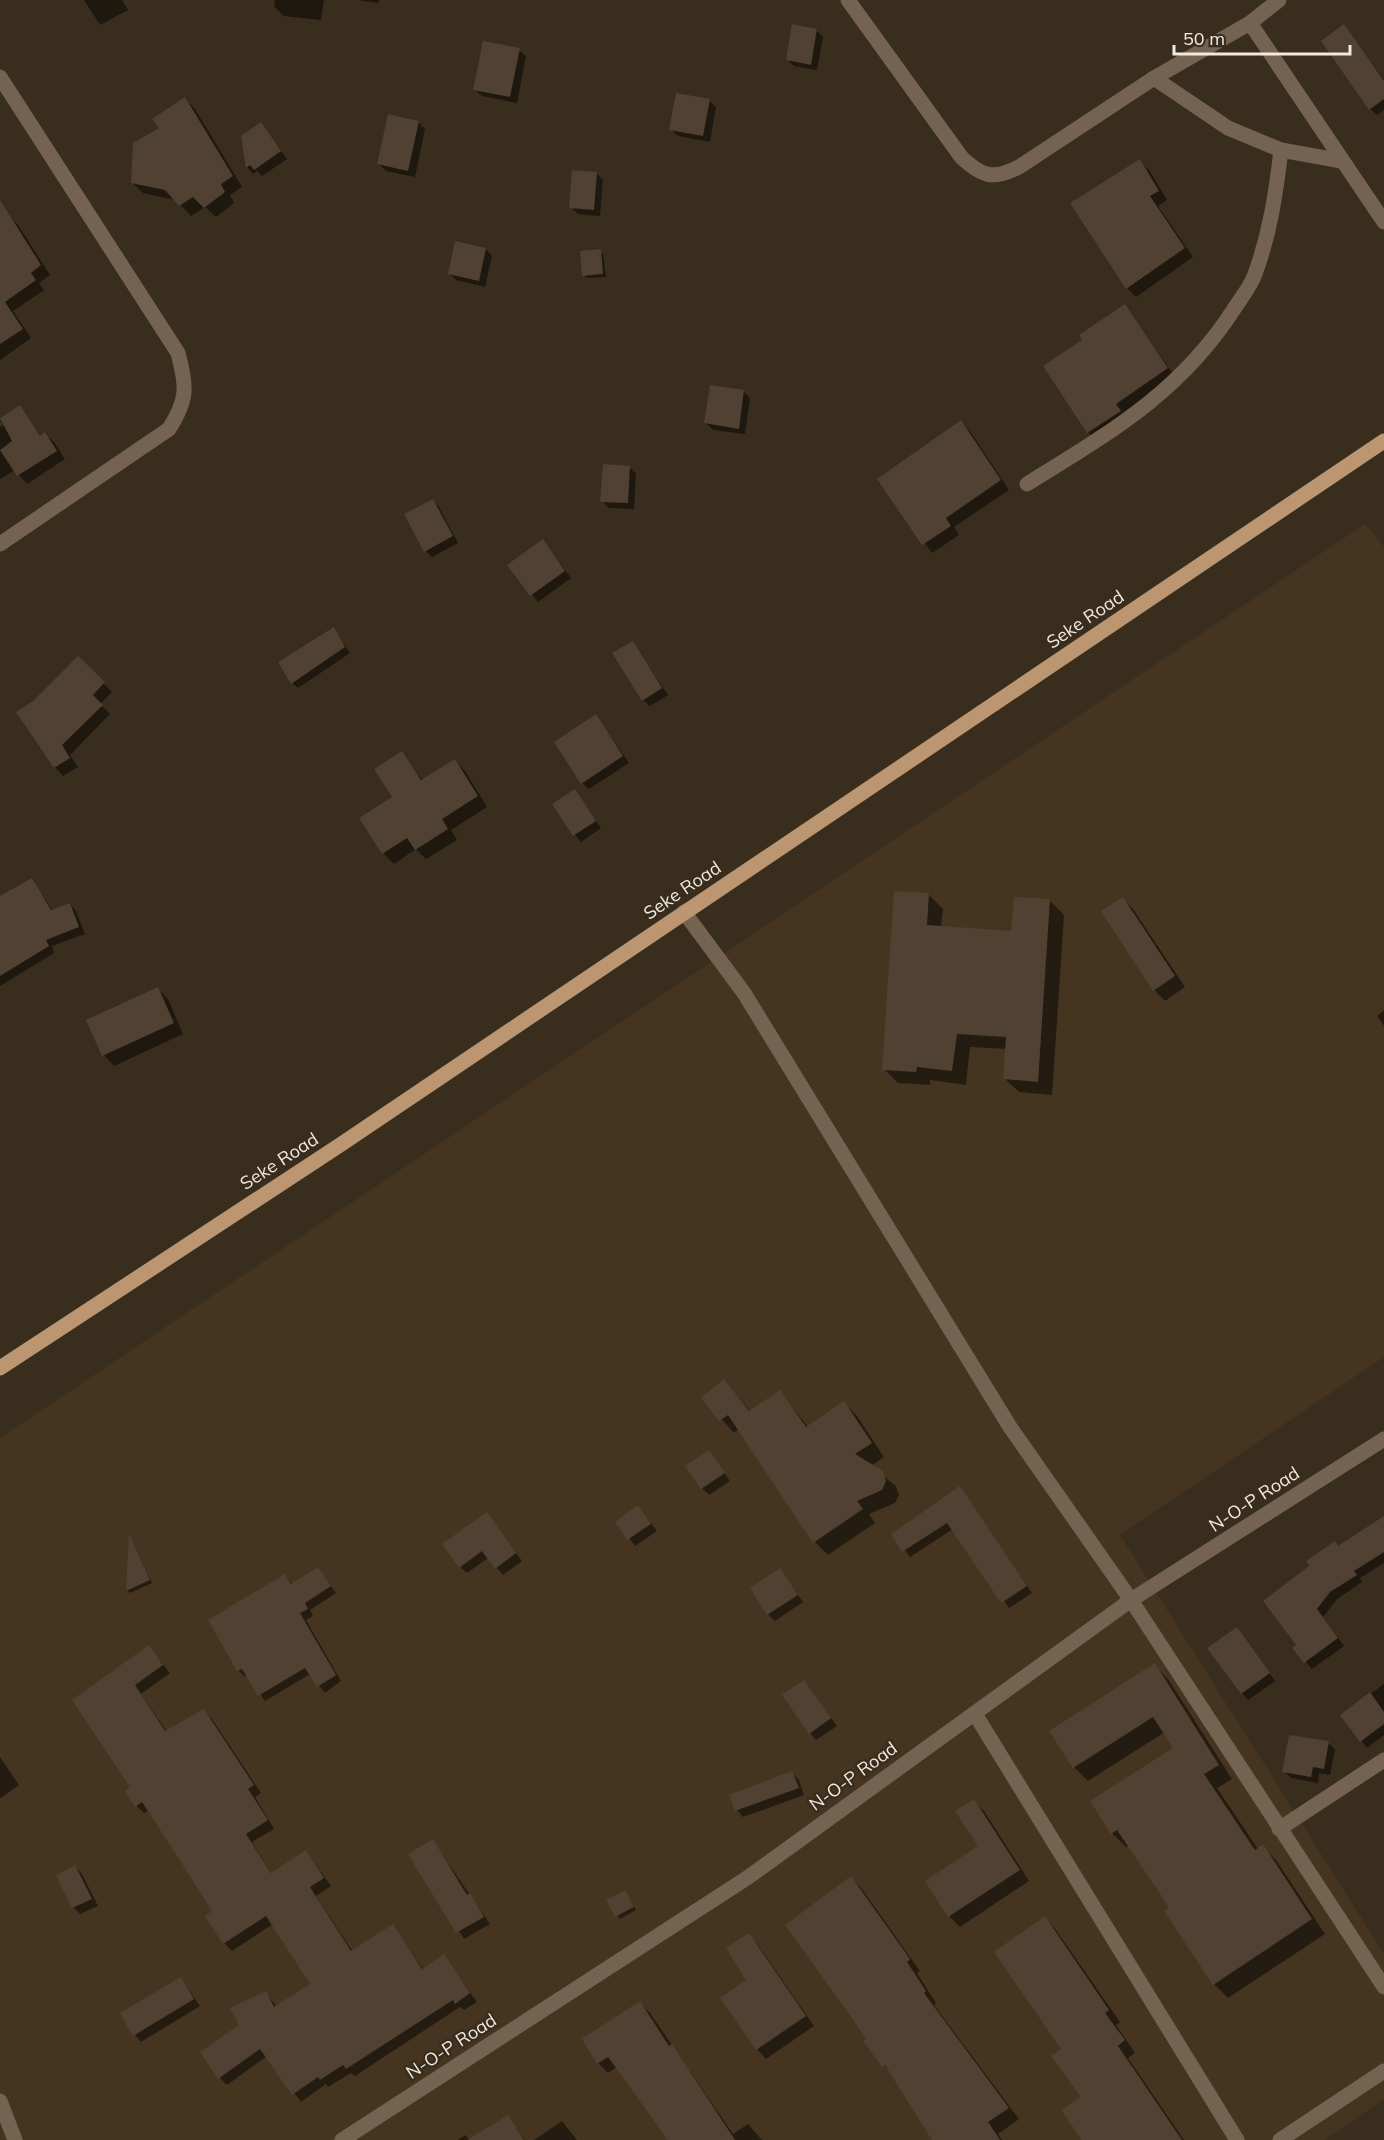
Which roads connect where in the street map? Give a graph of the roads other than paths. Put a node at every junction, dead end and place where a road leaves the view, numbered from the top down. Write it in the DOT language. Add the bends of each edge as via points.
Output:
graph roads {
  1 [pos="848,0"];
  2 [pos="1272,2"];
  3 [pos="1250,23"];
  4 [pos="0,77"];
  5 [pos="1154,78"];
  6 [pos="1281,150"];
  7 [pos="1342,161"];
  8 [pos="1384,222"];
  9 [pos="1384,441"];
  10 [pos="1027,483"];
  11 [pos="0,544"];
  12 [pos="684,912"];
  13 [pos="0,1368"];
  14 [pos="1384,1439"];
  15 [pos="1131,1600"];
  16 [pos="975,1714"];
  17 [pos="1384,1760"];
  18 [pos="1279,1829"];
  19 [pos="1384,1987"];
  20 [pos="1384,2071"];
  21 [pos="0,2101"];
  22 [pos="15,2140"];
  23 [pos="342,2140"];
  24 [pos="1234,2140"];
  25 [pos="1280,2140"];
  1 -- 5 [label="street" via="962,158 976,171 988,175 1003,175 1019,167"];
  2 -- 3 [label="street"];
  3 -- 5 [label="street"];
  3 -- 7 [label="street"];
  4 -- 11 [label="street" via="178,354 186,384 182,408 169,429"];
  5 -- 6 [label="street" via="1228,128"];
  6 -- 7 [label="street"];
  6 -- 10 [label="street" via="1275,212 1254,277 1223,326 1176,380 1123,425"];
  7 -- 8 [label="street"];
  9 -- 12 [label="main road, Seke Road"];
  12 -- 13 [label="main road, Seke Road"];
  12 -- 15 [label="street" via="744,993 1010,1427"];
  14 -- 15 [label="street, N-O-P Road"];
  15 -- 16 [label="street, N-O-P Road"];
  15 -- 18 [label="street"];
  16 -- 23 [label="street, N-O-P Road" via="747,1878"];
  16 -- 24 [label="street"];
  17 -- 18 [label="street"];
  18 -- 19 [label="street"];
  20 -- 25 [label="street"];
  21 -- 22 [label="street"];
}
